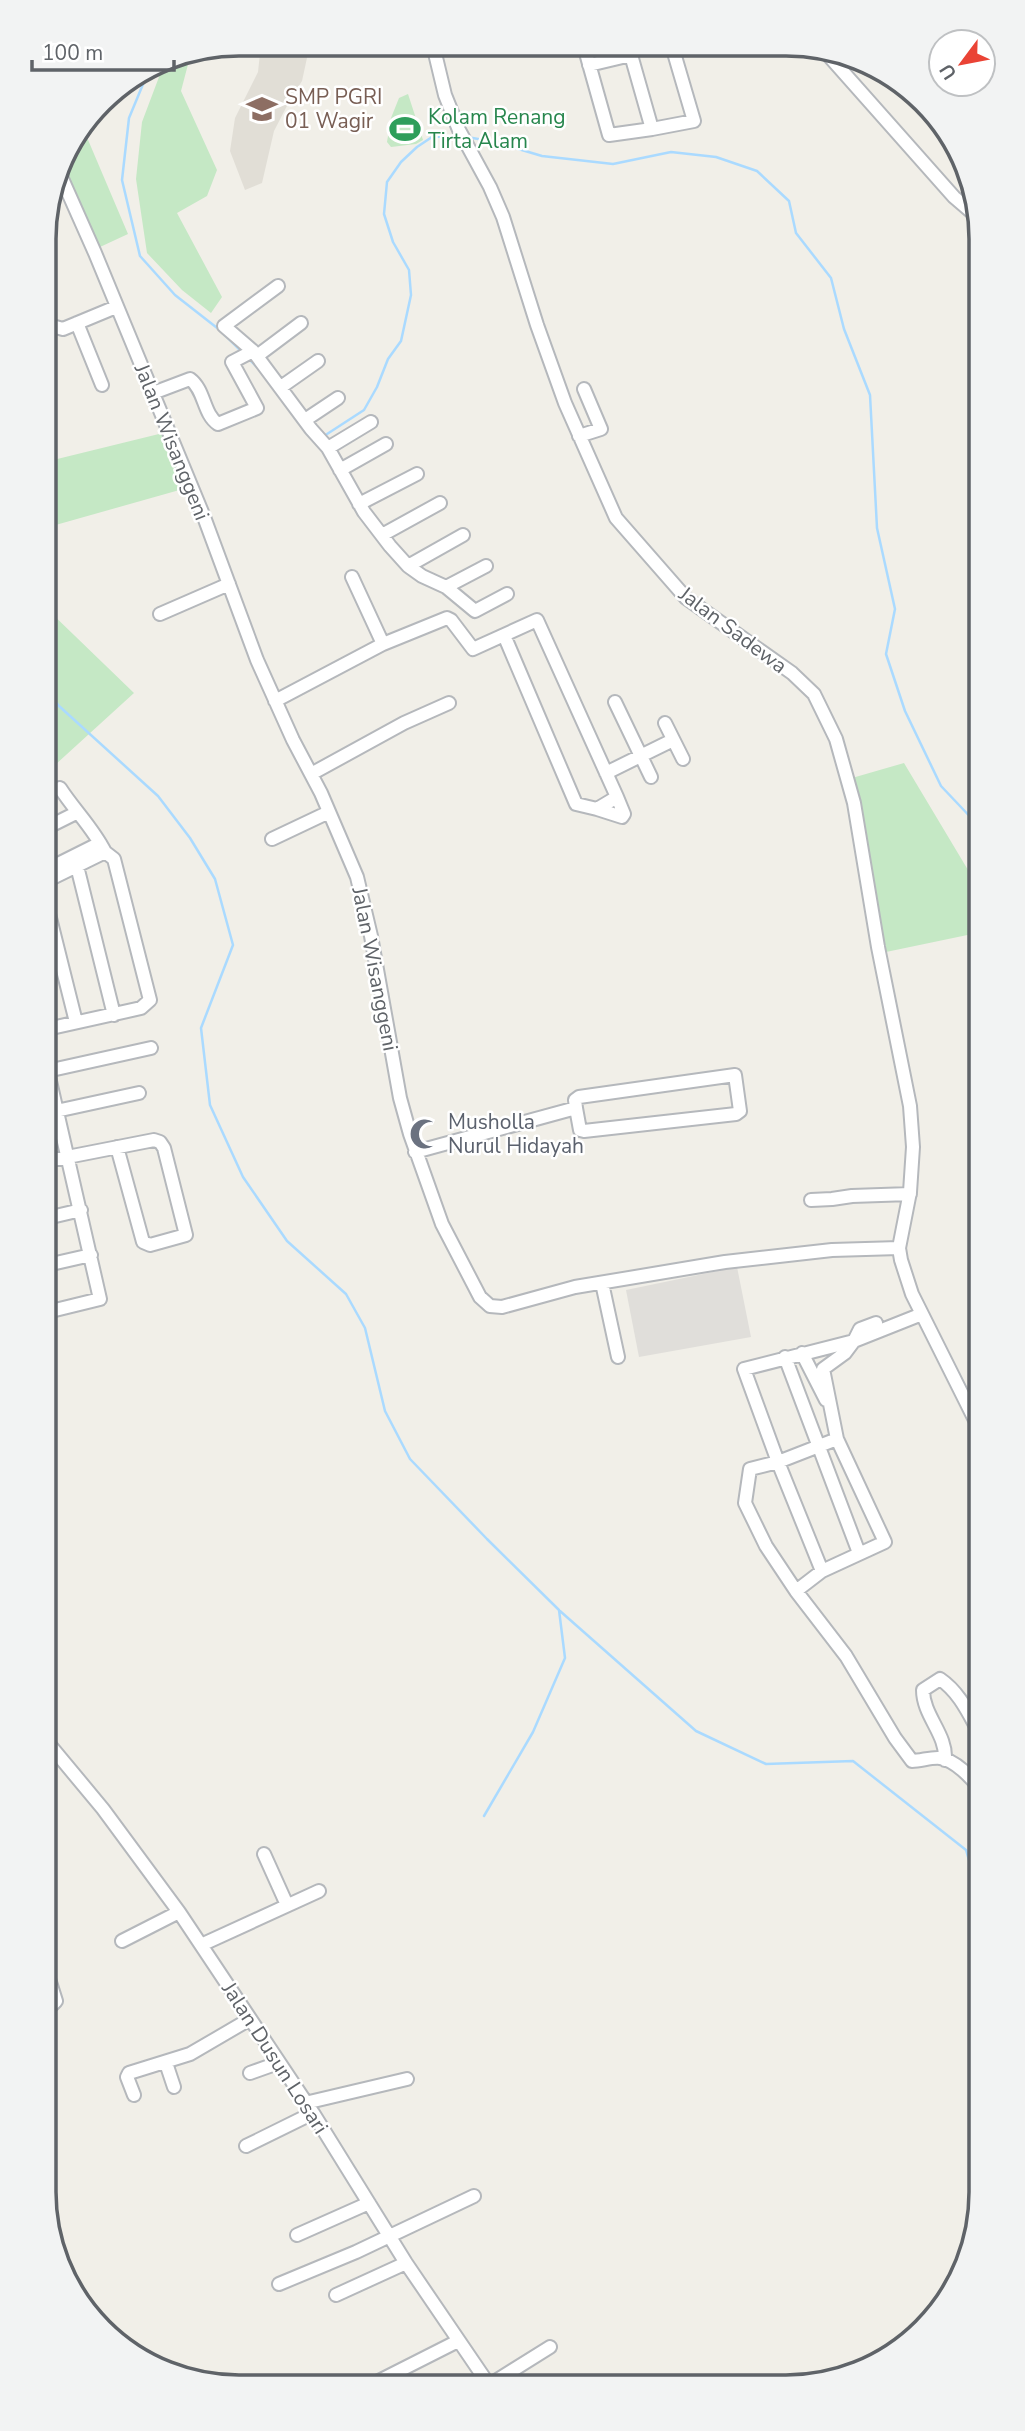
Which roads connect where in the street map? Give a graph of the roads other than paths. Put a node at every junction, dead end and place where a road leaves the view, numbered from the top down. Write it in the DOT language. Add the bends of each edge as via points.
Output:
graph roads {
  1 [pos="435,56"];
  2 [pos="587,56"];
  3 [pos="615,56"];
  4 [pos="630,56"];
  5 [pos="675,56"];
  6 [pos="836,64"];
  7 [pos="589,65"];
  8 [pos="652,129"];
  9 [pos="64,185"];
  10 [pos="966,207"];
  11 [pos="278,286"];
  12 [pos="116,307"];
  13 [pos="77,323"];
  14 [pos="301,323"];
  15 [pos="56,327"];
  16 [pos="253,353"];
  17 [pos="318,361"];
  18 [pos="102,385"];
  19 [pos="281,387"];
  20 [pos="584,389"];
  21 [pos="153,393"];
  22 [pos="338,398"];
  23 [pos="371,422"];
  24 [pos="308,425"];
  25 [pos="579,436"];
  26 [pos="386,444"];
  27 [pos="326,446"];
  28 [pos="340,470"];
  29 [pos="417,474"];
  30 [pos="440,503"];
  31 [pos="359,504"];
  32 [pos="463,534"];
  33 [pos="382,536"];
  34 [pos="408,566"];
  35 [pos="486,566"];
  36 [pos="352,577"];
  37 [pos="229,584"];
  38 [pos="446,587"];
  39 [pos="507,594"];
  40 [pos="160,614"];
  41 [pos="504,635"];
  42 [pos="383,644"];
  43 [pos="275,701"];
  44 [pos="615,702"];
  45 [pos="449,703"];
  46 [pos="665,723"];
  47 [pos="673,740"];
  48 [pos="640,756"];
  49 [pos="683,759"];
  50 [pos="606,773"];
  51 [pos="311,774"];
  52 [pos="651,777"];
  53 [pos="60,788"];
  54 [pos="617,797"];
  55 [pos="597,809"];
  56 [pos="329,812"];
  57 [pos="76,813"];
  58 [pos="56,823"];
  59 [pos="272,839"];
  60 [pos="103,848"];
  61 [pos="56,866"];
  62 [pos="77,866"];
  63 [pos="56,876"];
  64 [pos="56,942"];
  65 [pos="114,1015"];
  66 [pos="76,1023"];
  67 [pos="56,1027"];
  68 [pos="151,1048"];
  69 [pos="56,1068"];
  70 [pos="139,1093"];
  71 [pos="576,1108"];
  72 [pos="56,1111"];
  73 [pos="56,1123"];
  74 [pos="117,1147"];
  75 [pos="415,1152"];
  76 [pos="68,1156"];
  77 [pos="56,1159"];
  78 [pos="910,1195"];
  79 [pos="811,1200"];
  80 [pos="81,1210"];
  81 [pos="56,1216"];
  82 [pos="899,1248"];
  83 [pos="91,1255"];
  84 [pos="56,1263"];
  85 [pos="602,1283"];
  86 [pos="56,1310"];
  87 [pos="920,1310"];
  88 [pos="854,1341"];
  89 [pos="802,1353"];
  90 [pos="618,1357"];
  91 [pos="785,1357"];
  92 [pos="823,1369"];
  93 [pos="816,1382"];
  94 [pos="969,1408"];
  95 [pos="832,1411"];
  96 [pos="837,1439"];
  97 [pos="818,1445"];
  98 [pos="778,1462"];
  99 [pos="859,1553"];
  100 [pos="822,1571"];
  101 [pos="796,1591"];
  102 [pos="969,1713"];
  103 [pos="56,1752"];
  104 [pos="945,1760"];
  105 [pos="969,1777"];
  106 [pos="264,1854"];
  107 [pos="319,1891"];
  108 [pos="287,1905"];
  109 [pos="179,1912"];
  110 [pos="122,1941"];
  111 [pos="201,1945"];
  112 [pos="250,2019"];
  113 [pos="166,2063"];
  114 [pos="278,2063"];
  115 [pos="250,2073"];
  116 [pos="407,2079"];
  117 [pos="174,2087"];
  118 [pos="134,2095"];
  119 [pos="309,2108"];
  120 [pos="246,2146"];
  121 [pos="474,2196"];
  122 [pos="369,2203"];
  123 [pos="298,2235"];
  124 [pos="390,2236"];
  125 [pos="406,2263"];
  126 [pos="279,2284"];
  127 [pos="336,2295"];
  128 [pos="458,2341"];
  129 [pos="550,2347"];
  130 [pos="391,2375"];
  131 [pos="482,2375"];
  132 [pos="505,2375"];
  1 -- 25 [label="street, Jalan Sadewa" via="459,130 503,218"];
  2 -- 7 [label="street"];
  3 -- 7 [label="street"];
  4 -- 8 [label="street"];
  5 -- 8 [label="street" via="694,121"];
  6 -- 10 [label="street"];
  7 -- 8 [label="street" via="609,135"];
  9 -- 12 [label="street, Jalan Wisanggeni"];
  11 -- 16 [label="street" via="224,326"];
  12 -- 13 [label="street"];
  12 -- 21 [label="street, Jalan Wisanggeni"];
  13 -- 15 [label="street"];
  13 -- 18 [label="street"];
  14 -- 16 [label="street"];
  16 -- 19 [label="street"];
  16 -- 21 [label="street" via="232,362 257,408 225,423 213,420 197,384 190,379"];
  17 -- 19 [label="street"];
  19 -- 24 [label="street"];
  20 -- 25 [label="street" via="601,429"];
  21 -- 37 [label="street, Jalan Wisanggeni"];
  22 -- 24 [label="street"];
  23 -- 27 [label="street"];
  24 -- 27 [label="street"];
  25 -- 78 [label="street, Jalan Sadewa" via="616,518 668,580 706,614 792,673 814,694 825,713 854,803 908,1093 913,1147"];
  26 -- 28 [label="street"];
  27 -- 28 [label="street"];
  28 -- 31 [label="street"];
  29 -- 31 [label="street"];
  30 -- 33 [label="street"];
  31 -- 33 [label="street"];
  32 -- 34 [label="street"];
  33 -- 34 [label="street"];
  34 -- 38 [label="street"];
  35 -- 38 [label="street"];
  36 -- 42 [label="street"];
  37 -- 40 [label="street"];
  37 -- 43 [label="street, Jalan Wisanggeni"];
  38 -- 39 [label="street" via="475,611"];
  41 -- 42 [label="street" via="473,649 447,618"];
  41 -- 50 [label="street" via="537,620 540,624"];
  41 -- 55 [label="street" via="576,804"];
  42 -- 43 [label="street"];
  43 -- 51 [label="street, Jalan Wisanggeni"];
  44 -- 48 [label="street"];
  45 -- 51 [label="street"];
  46 -- 47 [label="street"];
  47 -- 48 [label="street"];
  47 -- 49 [label="street"];
  48 -- 50 [label="street"];
  48 -- 52 [label="street"];
  50 -- 54 [label="street"];
  51 -- 56 [label="street, Jalan Wisanggeni"];
  53 -- 57 [label="street"];
  54 -- 55 [label="street"];
  54 -- 55 [label="street" via="622,817"];
  56 -- 59 [label="street"];
  56 -- 75 [label="street, Jalan Wisanggeni" via="365,907 400,1098"];
  57 -- 58 [label="street"];
  57 -- 60 [label="street"];
  60 -- 61 [label="street"];
  60 -- 62 [label="street"];
  60 -- 65 [label="street" via="118,870 150,1000 141,1008"];
  62 -- 63 [label="street"];
  62 -- 65 [label="street"];
  64 -- 66 [label="street"];
  65 -- 66 [label="street"];
  66 -- 67 [label="street"];
  68 -- 69 [label="street"];
  70 -- 72 [label="street"];
  71 -- 71 [label="street" via="584,1131 740,1111 735,1075 579,1097"];
  71 -- 75 [label="street"];
  73 -- 76 [label="street"];
  74 -- 74 [label="street" via="143,1242 150,1245 186,1235 162,1145 154,1140"];
  74 -- 76 [label="street"];
  75 -- 85 [label="street, Jalan Wisanggeni" via="452,1244 473,1286 490,1306"];
  76 -- 77 [label="street"];
  76 -- 80 [label="street"];
  78 -- 79 [label="street"];
  78 -- 82 [label="street, Jalan Sadewa"];
  80 -- 81 [label="street"];
  80 -- 83 [label="street"];
  82 -- 85 [label="street, Jalan Wisanggeni" via="737,1261"];
  82 -- 87 [label="street"];
  83 -- 84 [label="street"];
  83 -- 86 [label="street" via="100,1299"];
  85 -- 90 [label="street"];
  87 -- 88 [label="street" via="860,1329"];
  87 -- 94 [label="street"];
  88 -- 89 [label="street"];
  88 -- 92 [label="street"];
  89 -- 91 [label="street"];
  89 -- 93 [label="street"];
  91 -- 97 [label="street"];
  91 -- 98 [label="street" via="744,1369"];
  92 -- 93 [label="street"];
  92 -- 95 [label="street"];
  93 -- 95 [label="street"];
  95 -- 96 [label="street"];
  96 -- 97 [label="street"];
  96 -- 99 [label="street" via="885,1542"];
  97 -- 98 [label="street"];
  97 -- 99 [label="street"];
  98 -- 100 [label="street"];
  98 -- 101 [label="street" via="750,1469 745,1503"];
  99 -- 100 [label="street"];
  100 -- 101 [label="street"];
  101 -- 104 [label="street" via="846,1656 912,1761"];
  102 -- 104 [label="street" via="951,1686 940,1679 923,1690 923,1703 946,1747"];
  103 -- 109 [label="street, Jalan Dusun Losari"];
  104 -- 105 [label="street"];
  106 -- 108 [label="street"];
  107 -- 108 [label="street"];
  108 -- 111 [label="street"];
  109 -- 110 [label="street"];
  109 -- 111 [label="street, Jalan Dusun Losari"];
  111 -- 112 [label="street, Jalan Dusun Losari"];
  112 -- 113 [label="street"];
  112 -- 114 [label="street, Jalan Dusun Losari"];
  113 -- 117 [label="street"];
  113 -- 118 [label="street" via="128,2074"];
  114 -- 115 [label="street"];
  114 -- 119 [label="street, Jalan Dusun Losari"];
  116 -- 119 [label="street"];
  119 -- 120 [label="street"];
  119 -- 122 [label="street, Jalan Dusun Losari"];
  121 -- 124 [label="street"];
  122 -- 123 [label="street"];
  122 -- 124 [label="street, Jalan Dusun Losari"];
  124 -- 125 [label="street, Jalan Dusun Losari"];
  124 -- 126 [label="street"];
  125 -- 127 [label="street"];
  125 -- 128 [label="street, Jalan Dusun Losari"];
  128 -- 130 [label="street"];
  128 -- 131 [label="street, Jalan Dusun Losari"];
  129 -- 132 [label="street"];
}
